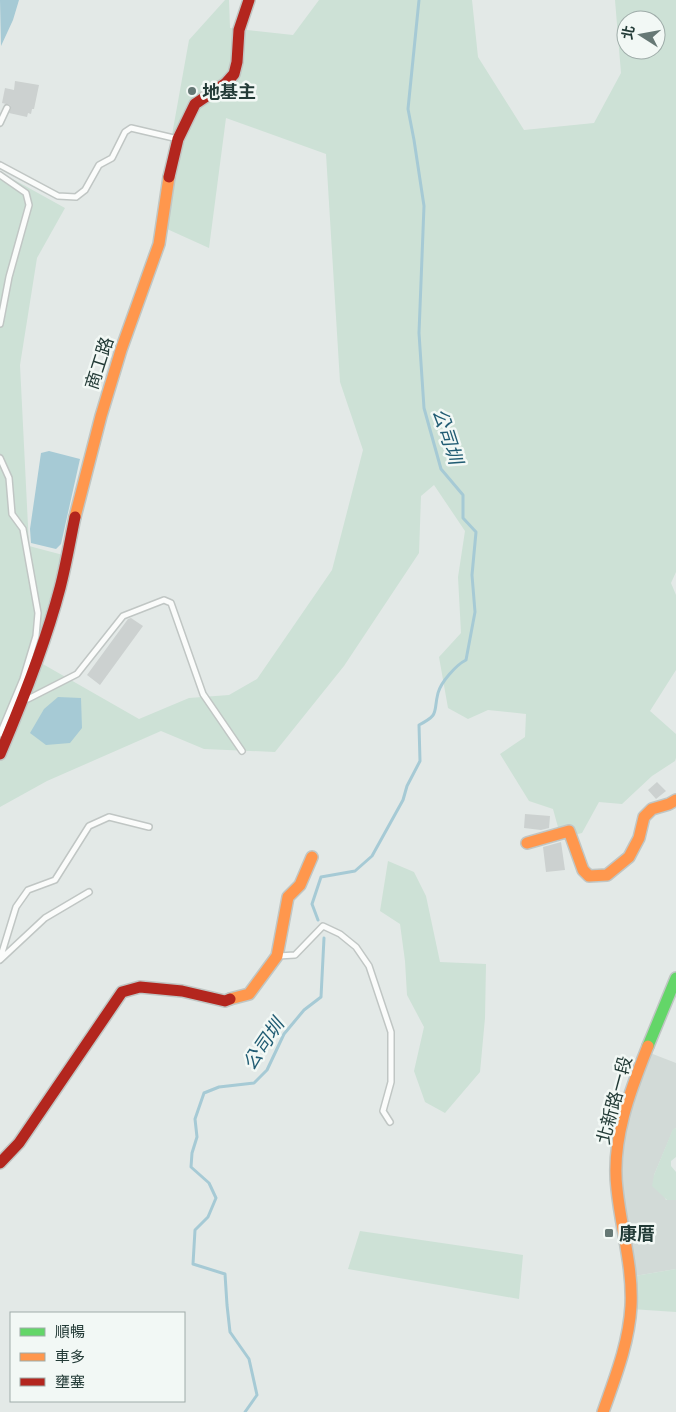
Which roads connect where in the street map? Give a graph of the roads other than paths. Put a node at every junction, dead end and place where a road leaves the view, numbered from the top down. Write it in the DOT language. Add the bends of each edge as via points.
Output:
graph roads {
  1 [pos="249,0"];
  2 [pos="7,108"];
  3 [pos="0,123"];
  4 [pos="178,140"];
  5 [pos="0,165"];
  6 [pos="0,175"];
  7 [pos="0,323"];
  8 [pos="0,458"];
  9 [pos="23,701"];
  10 [pos="0,734"];
  11 [pos="242,751"];
  12 [pos="0,754"];
  13 [pos="676,800"];
  14 [pos="149,827"];
  15 [pos="527,843"];
  16 [pos="312,858"];
  17 [pos="89,892"];
  18 [pos="277,956"];
  19 [pos="0,960"];
  20 [pos="676,978"];
  21 [pos="390,1122"];
  22 [pos="0,1163"];
  23 [pos="603,1412"];
  1 -- 4 [label="street, 商工路" via="239,30 234,74 195,104"];
  2 -- 3 [label="lane"];
  4 -- 5 [label="lane" via="131,128 125,132 112,158 99,165 85,190 76,197 58,196"];
  4 -- 9 [label="street, 商工路" via="170,167 159,244 100,416 60,588"];
  6 -- 7 [label="lane" via="26,193 29,204"];
  8 -- 10 [label="lane" via="9,478 12,514 23,529 38,613 36,636 23,679"];
  9 -- 11 [label="lane" via="77,674 123,616 164,600 171,603 203,694"];
  9 -- 12 [label="street, 商工路"];
  13 -- 15 [label="street" via="652,809 644,817 639,838 629,857 607,875 589,876 583,870 569,830"];
  14 -- 19 [label="lane" via="109,817 89,826 55,880 28,890 16,907"];
  16 -- 18 [label="street" via="300,885 288,897"];
  17 -- 19 [label="lane" via="45,918"];
  18 -- 21 [label="lane" via="295,955 323,926 356,947 369,966 391,1032 391,1082 383,1111"];
  18 -- 22 [label="street" via="248,994 225,1001 140,987 122,992 19,1143"];
  20 -- 23 [label="street, 北新路一段" via="635,1077 616,1161 616,1188 630,1270 632,1314 626,1346"];
}
